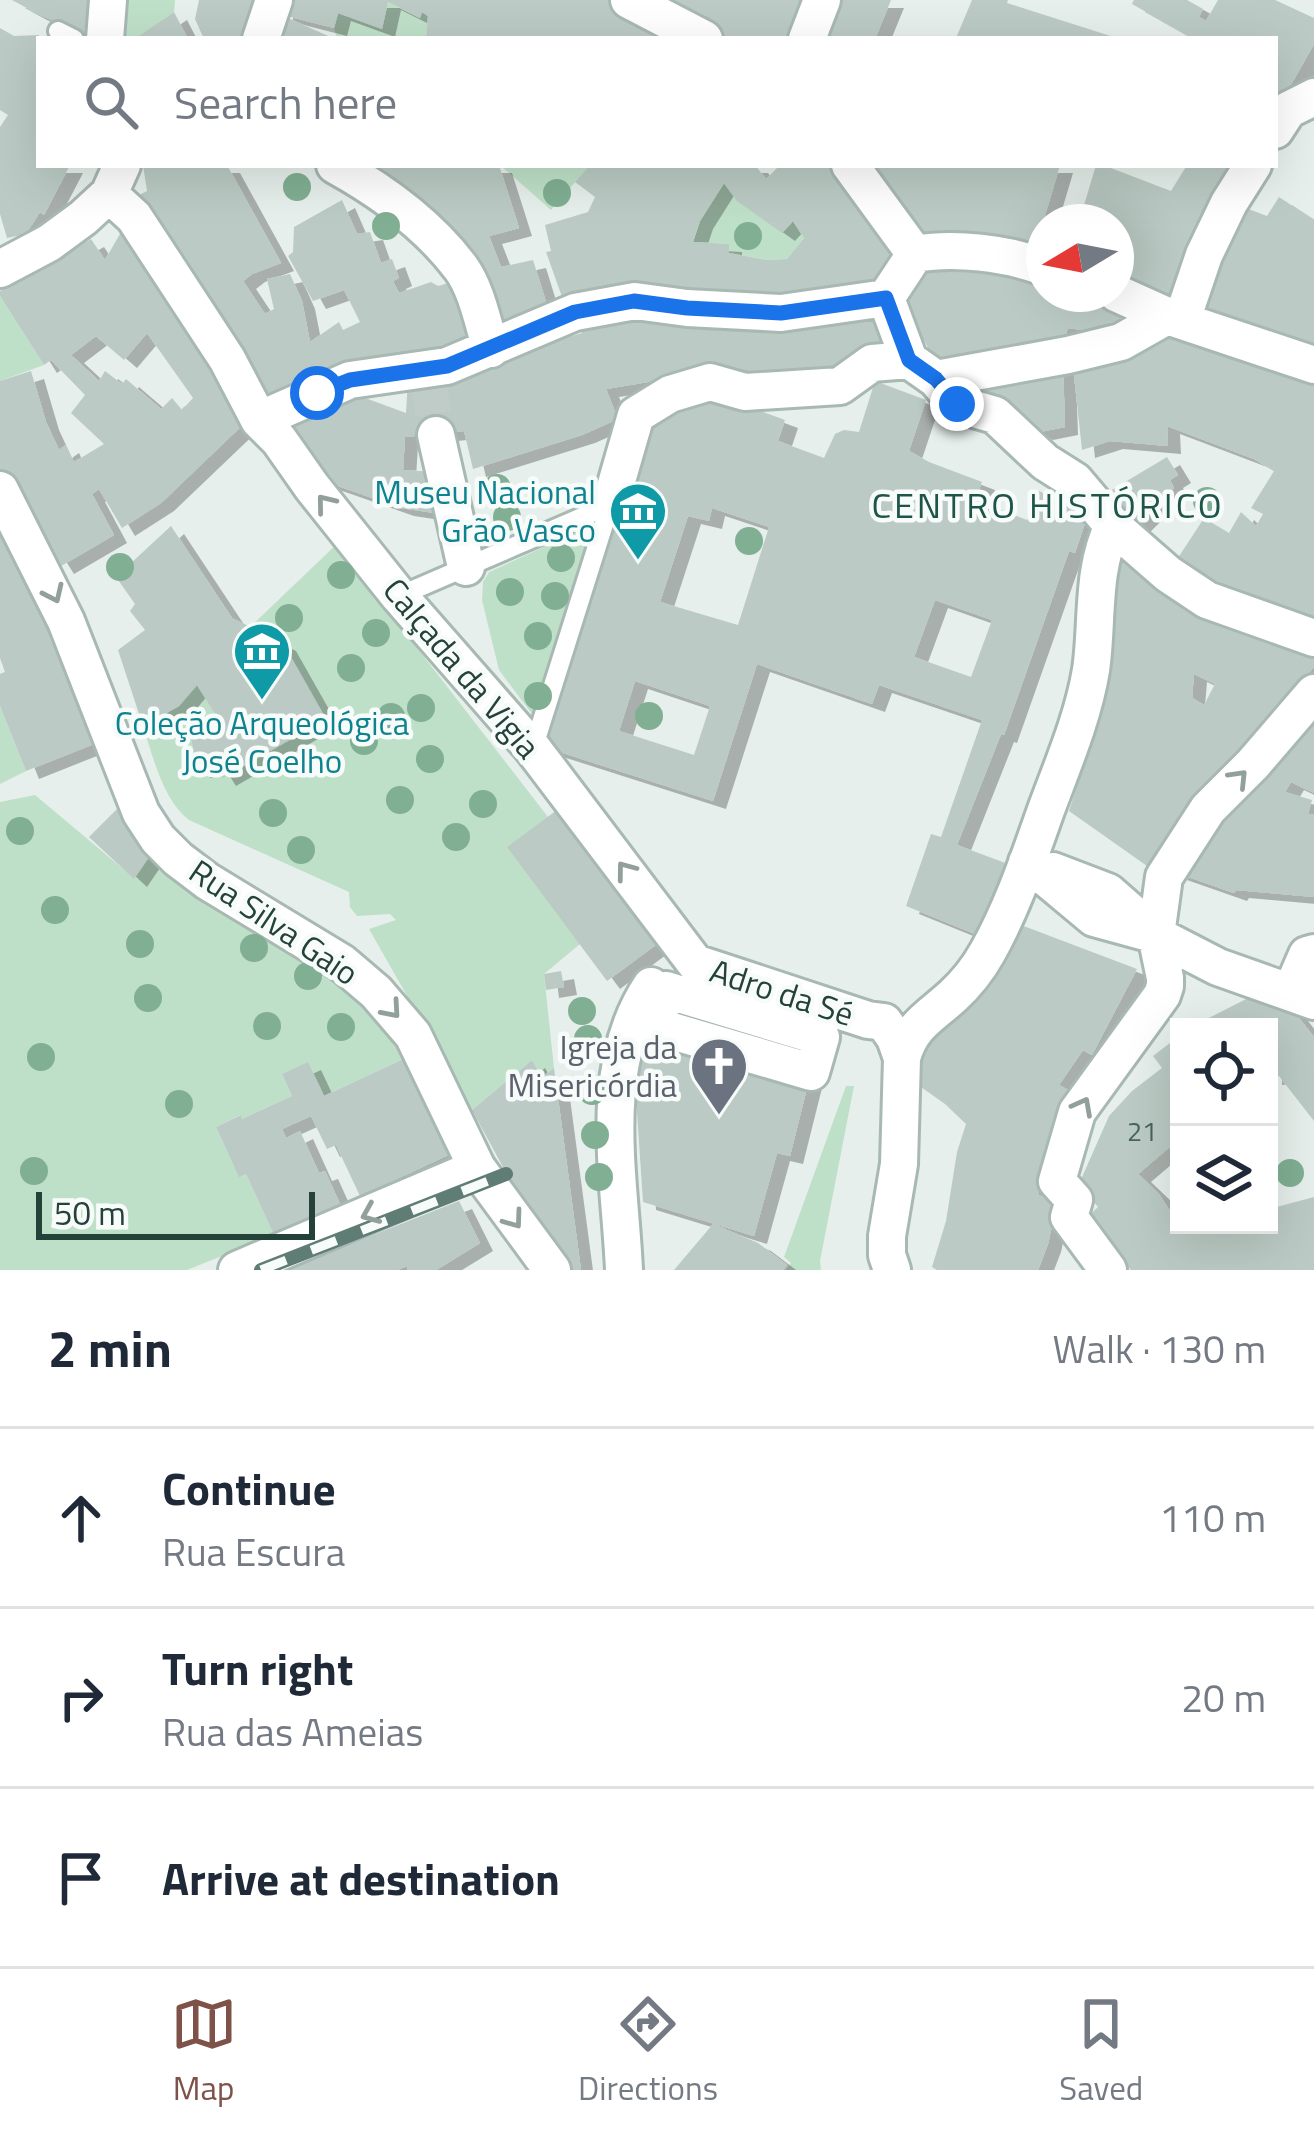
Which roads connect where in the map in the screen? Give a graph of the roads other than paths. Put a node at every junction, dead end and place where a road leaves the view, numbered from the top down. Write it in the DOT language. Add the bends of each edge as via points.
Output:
graph roads {
  1 [pos="108,0"];
  2 [pos="274,0"];
  3 [pos="629,0"];
  4 [pos="822,0"];
  5 [pos="105,36"];
  6 [pos="262,36"];
  7 [pos="698,36"];
  8 [pos="808,36"];
  9 [pos="1314,97"];
  10 [pos="1278,125"];
  11 [pos="340,168"];
  12 [pos="852,168"];
  13 [pos="1251,168"];
  14 [pos="112,175"];
  15 [pos="915,254"];
  16 [pos="1026,263"];
  17 [pos="0,269"];
  18 [pos="886,298"];
  19 [pos="1134,300"];
  20 [pos="1174,318"];
  21 [pos="491,349"];
  22 [pos="1314,365"];
  23 [pos="922,369"];
  24 [pos="259,420"];
  25 [pos="436,435"];
  26 [pos="0,490"];
  27 [pos="610,505"];
  28 [pos="1113,526"];
  29 [pos="466,567"];
  30 [pos="399,596"];
  31 [pos="1314,638"];
  32 [pos="1314,693"];
  33 [pos="533,749"];
  34 [pos="1028,862"];
  35 [pos="1156,935"];
  36 [pos="1314,953"];
  37 [pos="695,963"];
  38 [pos="1306,1004"];
  39 [pos="938,1008"];
  40 [pos="876,1021"];
  41 [pos="902,1058"];
  42 [pos="477,1168"];
  43 [pos="238,1270"];
  44 [pos="552,1270"];
  45 [pos="624,1270"];
  46 [pos="892,1270"];
  47 [pos="1108,1270"];
  1 -- 5 [label="street"];
  2 -- 6 [label="street"];
  3 -- 7 [label="street"];
  4 -- 8 [label="street"];
  9 -- 10 [label="street"];
  11 -- 21 [label="street" via="418,222 463,271"];
  12 -- 15 [label="street"];
  13 -- 20 [label="street"];
  14 -- 17 [label="street" via="83,218"];
  14 -- 24 [label="street, Calçada da Vigia"];
  15 -- 16 [label="street"];
  15 -- 18 [label="street"];
  18 -- 21 [label="street" via="781,313 634,301 575,312"];
  18 -- 23 [label="street"];
  19 -- 20 [label="street"];
  20 -- 22 [label="street"];
  20 -- 23 [label="street" via="1121,342 992,370"];
  21 -- 24 [label="street" via="428,373 350,380"];
  23 -- 27 [label="street" via="872,363 841,386 746,392 710,382 670,394 636,415"];
  23 -- 28 [label="street" via="957,404 995,416 1075,481"];
  30 -- 24 [label="street, Calçada da Vigia, one-way"];
  25 -- 29 [label="street"];
  26 -- 42 [label="street, Rua Silva Gaio, one-way" via="158,838 208,881 343,963 376,992 413,1035"];
  27 -- 29 [label="lane"];
  27 -- 33 [label="lane"];
  28 -- 31 [label="street" via="1207,600"];
  28 -- 34 [label="street" via="1098,580 1091,669"];
  29 -- 30 [label="lane"];
  30 -- 33 [label="street, Calçada da Vigia"];
  35 -- 32 [label="street, one-way" via="1164,877 1208,809"];
  37 -- 33 [label="street, Calçada da Vigia, one-way"];
  34 -- 35 [label="street" via="1094,918"];
  34 -- 39 [label="street" via="986,955"];
  35 -- 38 [label="street"];
  47 -- 35 [label="street, one-way" via="1069,1217 1074,1200 1057,1181 1077,1112 1166,986"];
  36 -- 38 [label="street" via="1307,955"];
  37 -- 40 [label="street, Adro da Sé"];
  37 -- 45 [label="street" via="651,986 625,1039 615,1121"];
  39 -- 40 [label="street"];
  39 -- 41 [label="street" via="913,1030"];
  40 -- 41 [label="street" via="895,1037"];
  41 -- 46 [label="street" via="887,1237"];
  42 -- 43 [label="street, one-way"];
  42 -- 44 [label="street, Rua Silva Gaio, one-way"];
}
